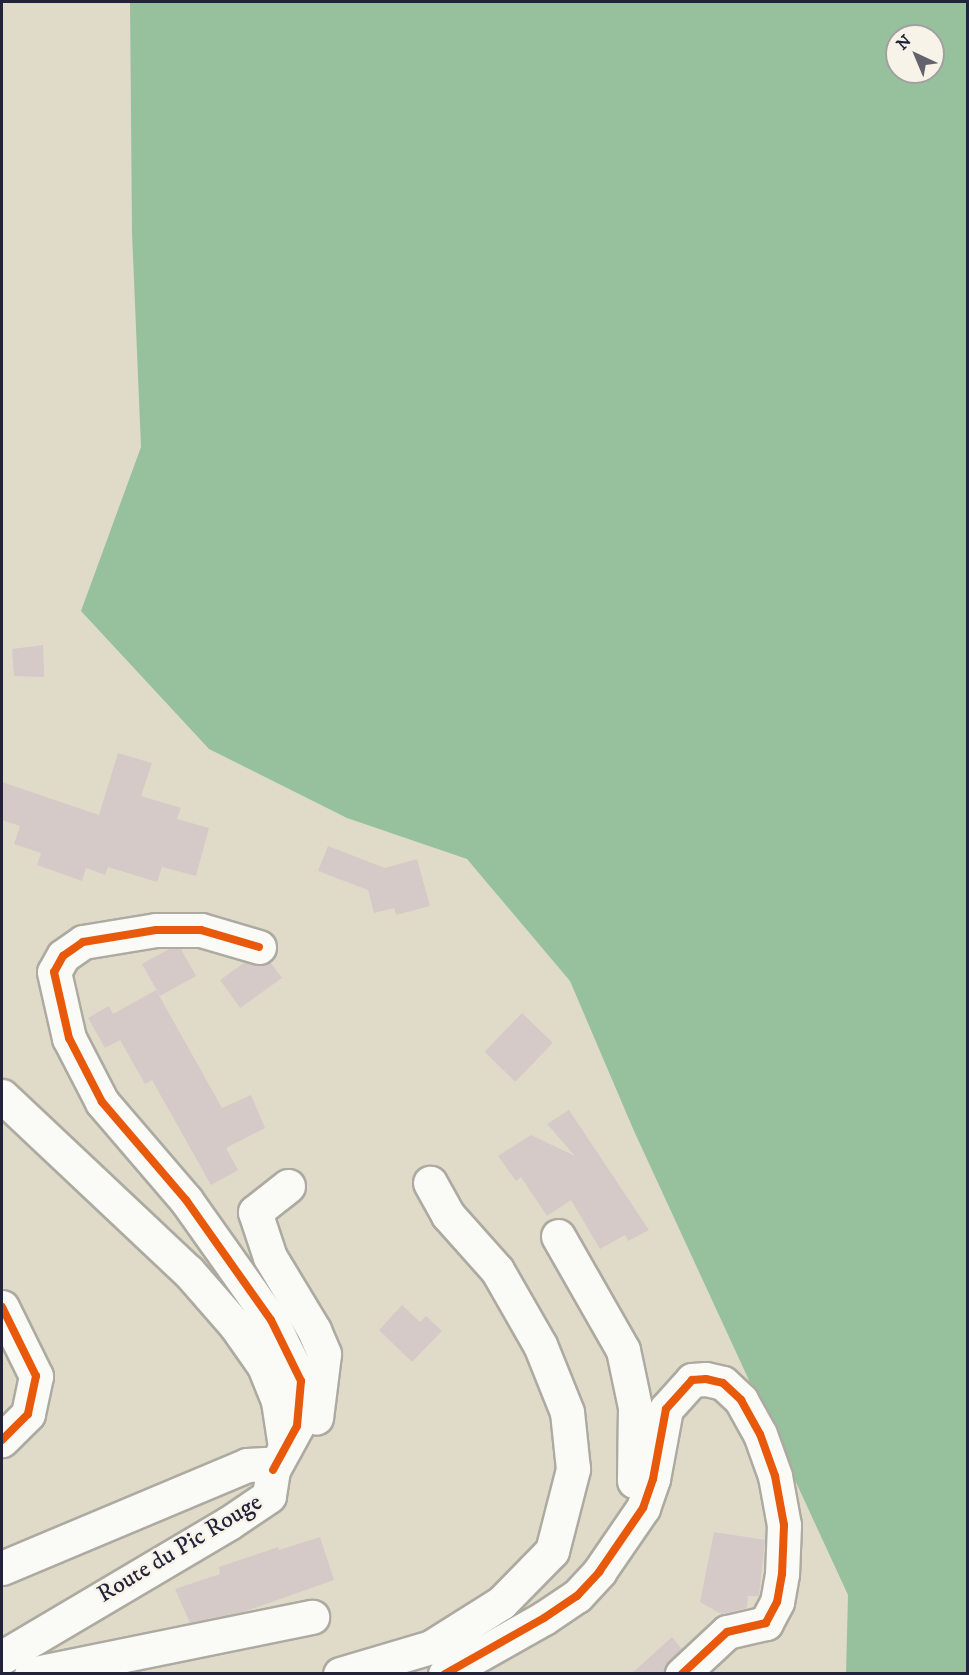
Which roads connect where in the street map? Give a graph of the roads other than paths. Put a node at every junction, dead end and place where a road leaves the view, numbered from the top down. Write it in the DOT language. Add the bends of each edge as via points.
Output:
graph roads {
  1 [pos="259,948"];
  2 [pos="2,1096"];
  3 [pos="430,1183"];
  4 [pos="288,1186"];
  5 [pos="558,1236"];
  6 [pos="2,1307"];
  7 [pos="35,1392"];
  8 [pos="2,1419"];
  9 [pos="2,1440"];
  10 [pos="277,1466"];
  11 [pos="622,1539"];
  12 [pos="2,1568"];
  13 [pos="312,1617"];
  14 [pos="2,1657"];
  15 [pos="32,1674"];
  16 [pos="340,1674"];
  17 [pos="445,1674"];
  18 [pos="682,1674"];
  1 -- 10 [label="street" via="201,930 156,930 83,942 63,956 54,972 69,1038 102,1102 186,1200 271,1320 301,1381 297,1426"];
  2 -- 10 [label="street" via="188,1271 236,1326 264,1365 278,1401"];
  3 -- 16 [label="street" via="448,1215 497,1270 540,1345 567,1412 573,1469 552,1551 501,1603 431,1647"];
  4 -- 10 [label="street" via="255,1212 270,1257 314,1330 324,1354 324,1371 306,1454"];
  5 -- 11 [label="street" via="623,1350 637,1465"];
  6 -- 7 [label="street" via="32,1368"];
  7 -- 8 [label="street"];
  7 -- 9 [label="street" via="28,1414"];
  10 -- 12 [label="street, Route du Pic Rouge" via="247,1465"];
  10 -- 14 [label="street, Route du Pic Rouge" via="269,1496"];
  11 -- 17 [label="street" via="577,1596"];
  11 -- 18 [label="street" via="643,1508 653,1479 666,1409 692,1380 723,1383 741,1400 760,1434 775,1476 784,1525 782,1574 777,1602 766,1623 727,1632"];
  13 -- 15 [label="street"];
}
